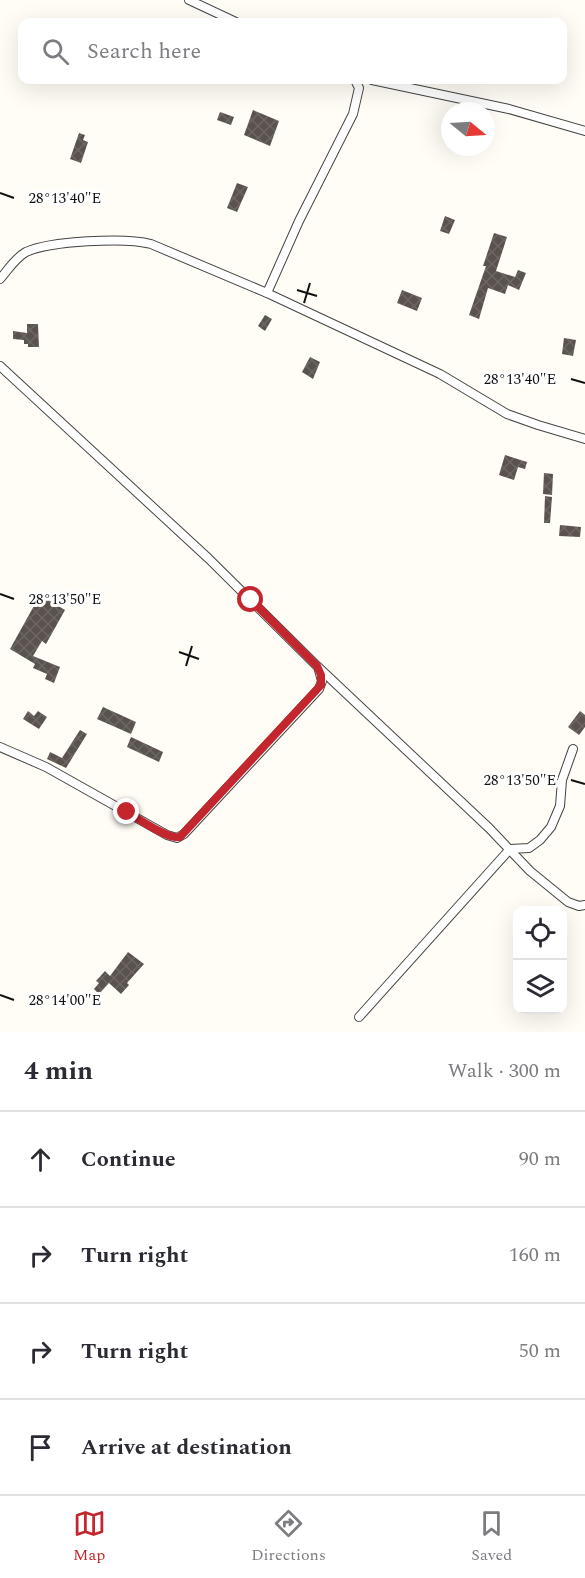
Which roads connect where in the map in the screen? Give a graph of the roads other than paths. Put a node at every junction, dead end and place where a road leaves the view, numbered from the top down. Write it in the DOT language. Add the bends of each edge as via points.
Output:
graph roads {
  1 [pos="189,0"];
  2 [pos="227,18"];
  3 [pos="357,84"];
  4 [pos="391,84"];
  5 [pos="585,131"];
  6 [pos="0,279"];
  7 [pos="267,293"];
  8 [pos="0,366"];
  9 [pos="585,439"];
  10 [pos="317,666"];
  11 [pos="0,747"];
  12 [pos="573,749"];
  13 [pos="510,849"];
  14 [pos="585,905"];
  15 [pos="359,1017"];
  1 -- 2 [label="street"];
  3 -- 7 [label="street" via="352,114"];
  4 -- 5 [label="street" via="508,109"];
  6 -- 7 [label="street" via="20,257 35,249 126,240 161,247"];
  7 -- 9 [label="street" via="440,374 507,414"];
  8 -- 10 [label="street" via="208,558"];
  10 -- 11 [label="street" via="322,678 318,688 177,838 46,767"];
  10 -- 13 [label="street"];
  12 -- 13 [label="street" via="551,827 529,848"];
  13 -- 14 [label="street" via="530,872 568,902"];
  13 -- 15 [label="street"];
}
